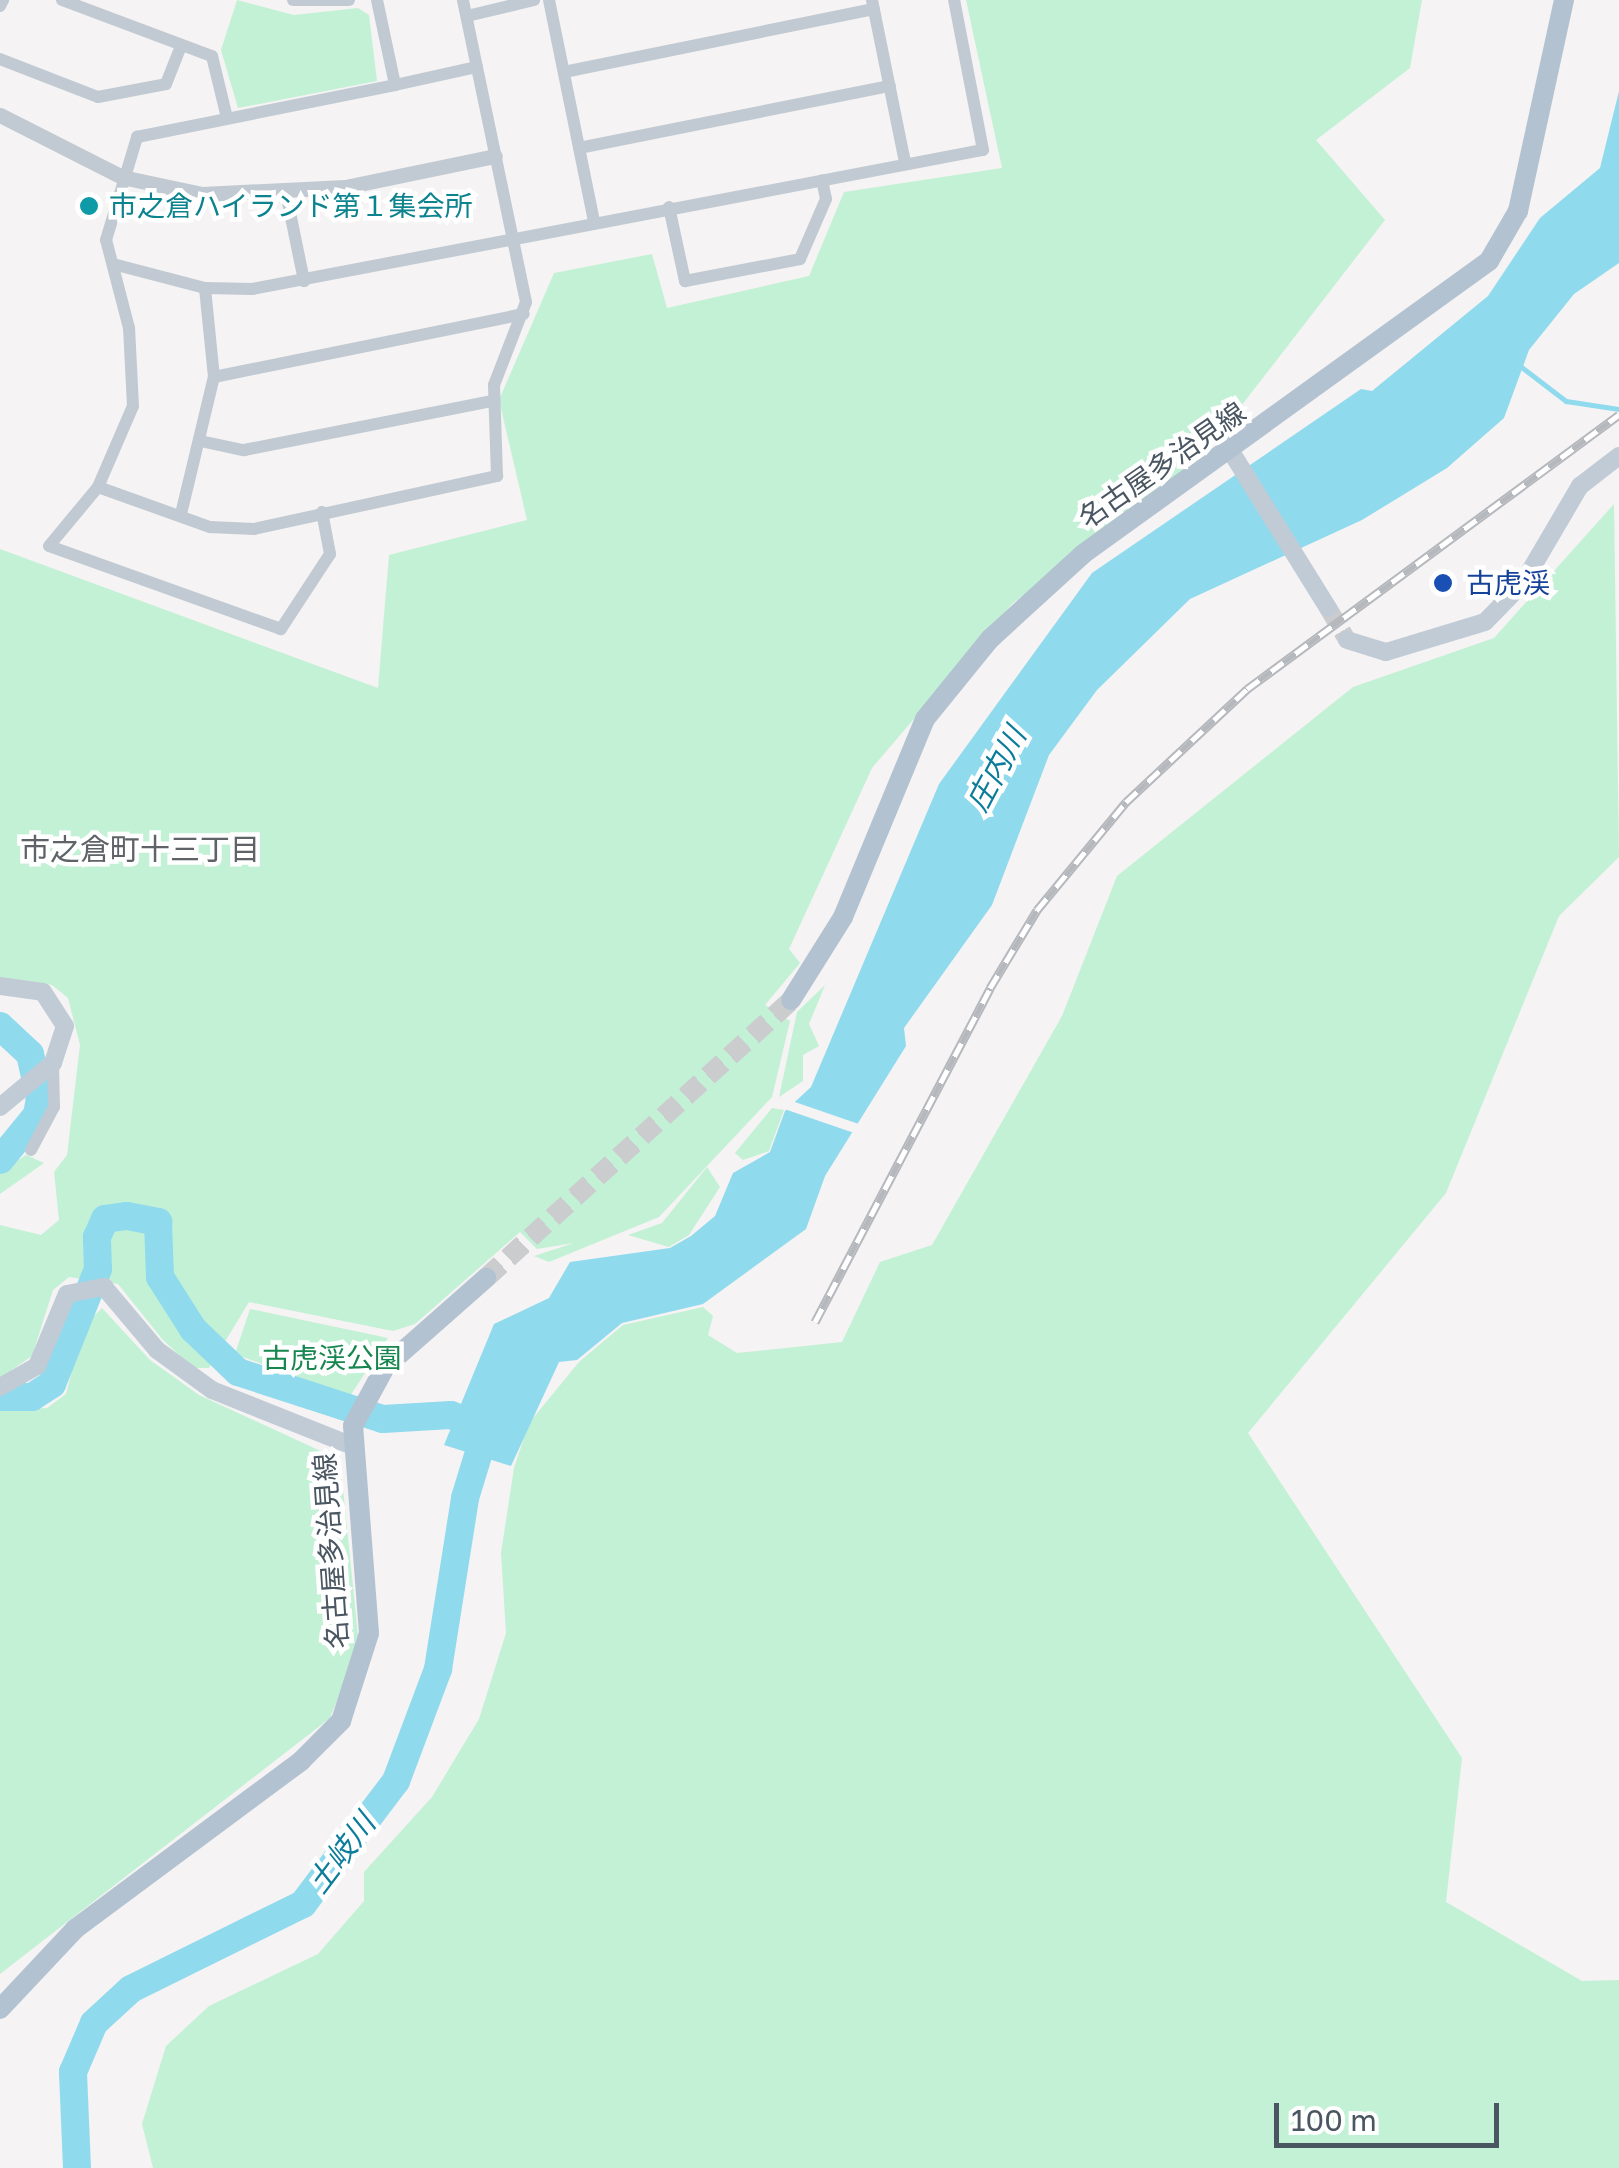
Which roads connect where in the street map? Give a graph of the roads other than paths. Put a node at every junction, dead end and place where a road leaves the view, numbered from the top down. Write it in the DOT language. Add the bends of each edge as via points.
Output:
graph roads {
  1 [pos="62,0"];
  2 [pos="293,0"];
  3 [pos="349,0"];
  4 [pos="377,0"];
  5 [pos="464,0"];
  6 [pos="534,0"];
  7 [pos="549,0"];
  8 [pos="954,0"];
  9 [pos="1564,0"];
  10 [pos="873,5"];
  11 [pos="467,16"];
  12 [pos="181,46"];
  13 [pos="0,59"];
  14 [pos="477,67"];
  15 [pos="564,72"];
  16 [pos="395,84"];
  17 [pos="890,86"];
  18 [pos="0,115"];
  19 [pos="227,118"];
  20 [pos="579,148"];
  21 [pos="495,156"];
  22 [pos="905,162"];
  23 [pos="122,177"];
  24 [pos="822,180"];
  25 [pos="286,193"];
  26 [pos="669,207"];
  27 [pos="594,222"];
  28 [pos="514,240"];
  29 [pos="112,264"];
  30 [pos="304,281"];
  31 [pos="205,288"];
  32 [pos="524,314"];
  33 [pos="214,377"];
  34 [pos="491,402"];
  35 [pos="205,442"];
  36 [pos="1233,456"];
  37 [pos="1619,456"];
  38 [pos="98,487"];
  39 [pos="322,512"];
  40 [pos="181,514"];
  41 [pos="1324,601"];
  42 [pos="1347,640"];
  43 [pos="0,986"];
  44 [pos="791,1000"];
  45 [pos="53,1063"];
  46 [pos="0,1106"];
  47 [pos="31,1150"];
  48 [pos="486,1278"];
  49 [pos="3,1386"];
  50 [pos="351,1436"];
  51 [pos="0,2009"];
  1 -- 12 [label="street"];
  2 -- 3 [label="street"];
  4 -- 16 [label="street"];
  5 -- 11 [label="street"];
  6 -- 11 [label="street"];
  7 -- 15 [label="street"];
  8 -- 22 [label="street" via="983,150"];
  9 -- 36 [label="main road, 名古屋多治見線" via="1518,211 1489,261"];
  10 -- 15 [label="street"];
  10 -- 17 [label="street"];
  11 -- 14 [label="street"];
  12 -- 13 [label="street" via="166,84 98,97"];
  12 -- 19 [label="street" via="212,56"];
  14 -- 16 [label="street"];
  14 -- 21 [label="street"];
  15 -- 20 [label="street"];
  16 -- 19 [label="street"];
  17 -- 20 [label="street"];
  17 -- 22 [label="street"];
  18 -- 23 [label="street"];
  19 -- 23 [label="street" via="138,137"];
  20 -- 27 [label="street"];
  21 -- 25 [label="street"];
  21 -- 28 [label="street"];
  22 -- 24 [label="street"];
  23 -- 25 [label="street" via="202,194"];
  23 -- 29 [label="street" via="106,240"];
  24 -- 26 [label="street"];
  24 -- 26 [label="street" via="826,199 800,260 685,281"];
  25 -- 30 [label="street"];
  26 -- 27 [label="street"];
  27 -- 28 [label="street"];
  28 -- 30 [label="street"];
  28 -- 32 [label="street"];
  29 -- 31 [label="street"];
  29 -- 38 [label="street" via="133,406"];
  30 -- 31 [label="street"];
  31 -- 33 [label="street"];
  32 -- 33 [label="street"];
  32 -- 34 [label="street"];
  33 -- 35 [label="street"];
  34 -- 35 [label="street" via="244,450"];
  34 -- 39 [label="street" via="496,476"];
  35 -- 40 [label="street"];
  36 -- 41 [label="main road"];
  36 -- 44 [label="main road, 名古屋多治見線" via="1052,579 940,698 831,942"];
  37 -- 42 [label="main road" via="1580,486 1523,583 1485,622 1386,652"];
  38 -- 39 [label="street" via="49,546 281,630 330,554"];
  38 -- 40 [label="street"];
  39 -- 40 [label="street" via="254,528 210,527"];
  43 -- 45 [label="main road" via="43,992 60,1009 65,1026"];
  45 -- 46 [label="main road"];
  45 -- 47 [label="street" via="54,1107"];
  48 -- 50 [label="main road, 名古屋多治見線" via="365,1395"];
  49 -- 50 [label="main road" via="45,1354 67,1294 104,1287 156,1350 212,1390"];
  50 -- 51 [label="main road, 名古屋多治見線" via="369,1633 340,1721 301,1761 74,1929"];
}
